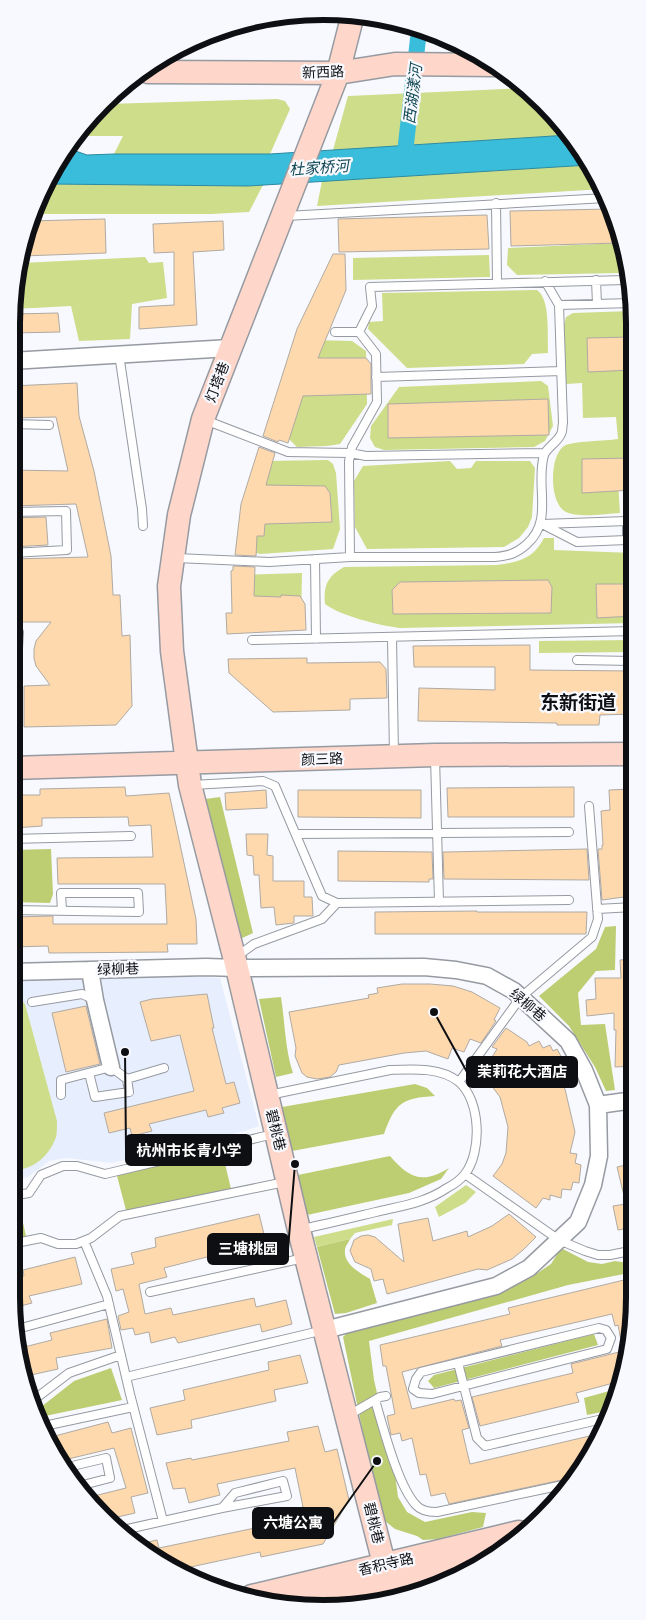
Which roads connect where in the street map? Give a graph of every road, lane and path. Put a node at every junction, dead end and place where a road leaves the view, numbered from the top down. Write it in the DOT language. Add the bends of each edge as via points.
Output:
graph roads {
  1 [pos="351,22"];
  2 [pos="480,65"];
  3 [pos="154,72"];
  4 [pos="338,73"];
  5 [pos="599,198"];
  6 [pos="496,203"];
  7 [pos="281,216"];
  8 [pos="596,280"];
  9 [pos="623,280"];
  10 [pos="544,281"];
  11 [pos="497,282"];
  12 [pos="625,303"];
  13 [pos="597,304"];
  14 [pos="559,305"];
  15 [pos="335,332"];
  16 [pos="359,332"];
  17 [pos="230,348"];
  18 [pos="120,354"];
  19 [pos="20,360"];
  20 [pos="561,371"];
  21 [pos="376,377"];
  22 [pos="203,419"];
  23 [pos="20,424"];
  24 [pos="49,425"];
  25 [pos="350,453"];
  26 [pos="544,454"];
  27 [pos="20,512"];
  28 [pos="626,521"];
  29 [pos="542,524"];
  30 [pos="143,526"];
  31 [pos="626,540"];
  32 [pos="20,553"];
  33 [pos="350,557"];
  34 [pos="173,558"];
  35 [pos="314,559"];
  36 [pos="626,631"];
  37 [pos="392,638"];
  38 [pos="316,639"];
  39 [pos="252,640"];
  40 [pos="577,660"];
  41 [pos="626,661"];
  42 [pos="626,754"];
  43 [pos="435,755"];
  44 [pos="394,756"];
  45 [pos="186,762"];
  46 [pos="20,768"];
  47 [pos="190,785"];
  48 [pos="589,806"];
  49 [pos="568,832"];
  50 [pos="436,833"];
  51 [pos="296,834"];
  52 [pos="131,836"];
  53 [pos="20,839"];
  54 [pos="569,900"];
  55 [pos="439,902"];
  56 [pos="337,903"];
  57 [pos="626,907"];
  58 [pos="597,909"];
  59 [pos="20,910"];
  60 [pos="62,911"];
  61 [pos="236,963"];
  62 [pos="90,970"];
  63 [pos="20,972"];
  64 [pos="521,997"];
  65 [pos="95,1000"];
  66 [pos="32,1002"];
  67 [pos="111,1067"];
  68 [pos="164,1068"];
  69 [pos="89,1073"];
  70 [pos="128,1079"];
  71 [pos="459,1082"];
  72 [pos="267,1095"];
  73 [pos="61,1096"];
  74 [pos="626,1101"];
  75 [pos="598,1105"];
  76 [pos="277,1133"];
  77 [pos="465,1174"];
  78 [pos="288,1181"];
  79 [pos="20,1194"];
  80 [pos="299,1230"];
  81 [pos="559,1240"];
  82 [pos="84,1241"];
  83 [pos="20,1242"];
  84 [pos="626,1252"];
  85 [pos="306,1258"];
  86 [pos="150,1292"];
  87 [pos="109,1304"];
  88 [pos="22,1328"];
  89 [pos="325,1330"];
  90 [pos="621,1335"];
  91 [pos="611,1338"];
  92 [pos="121,1355"];
  93 [pos="458,1363"];
  94 [pos="126,1377"];
  95 [pos="463,1386"];
  96 [pos="386,1396"];
  97 [pos="37,1397"];
  98 [pos="375,1400"];
  99 [pos="134,1407"];
  100 [pos="347,1416"];
  101 [pos="600,1420"];
  102 [pos="48,1425"];
  103 [pos="72,1466"];
  104 [pos="85,1484"];
  105 [pos="559,1486"];
  106 [pos="222,1508"];
  107 [pos="163,1521"];
  108 [pos="128,1529"];
  109 [pos="508,1536"];
  110 [pos="463,1565"];
  111 [pos="389,1583"];
  112 [pos="267,1595"];
  113 [pos="317,1600"];
  1 -- 4 [label="street, 灯塔巷"];
  2 -- 4 [label="street, 新西路" via="395,64"];
  3 -- 4 [label="street, 新西路"];
  4 -- 7 [label="street, 灯塔巷"];
  5 -- 6 [label="lane"];
  6 -- 7 [label="lane"];
  6 -- 11 [label="lane"];
  7 -- 17 [label="street, 灯塔巷"];
  8 -- 9 [label="lane"];
  8 -- 10 [label="lane"];
  8 -- 13 [label="lane"];
  10 -- 11 [label="lane"];
  10 -- 14 [label="lane"];
  11 -- 16 [label="lane" via="370,287 372,306"];
  12 -- 13 [label="lane"];
  13 -- 14 [label="lane"];
  14 -- 20 [label="lane"];
  15 -- 16 [label="lane"];
  16 -- 21 [label="lane" via="376,354"];
  17 -- 18 [label="street"];
  17 -- 22 [label="street, 灯塔巷"];
  18 -- 19 [label="street"];
  18 -- 30 [label="lane"];
  20 -- 21 [label="lane"];
  20 -- 26 [label="lane" via="561,434"];
  21 -- 25 [label="lane" via="377,402"];
  22 -- 25 [label="lane" via="288,452"];
  22 -- 34 [label="street, 灯塔巷" via="179,515"];
  23 -- 24 [label="lane"];
  25 -- 26 [label="lane" via="366,456"];
  25 -- 33 [label="lane"];
  26 -- 29 [label="lane"];
  27 -- 32 [label="lane" via="66,511 67,550"];
  28 -- 29 [label="lane"];
  29 -- 31 [label="lane" via="577,542"];
  29 -- 33 [label="lane" via="532,540 519,552 508,556"];
  33 -- 35 [label="lane"];
  34 -- 35 [label="lane" via="269,562"];
  34 -- 45 [label="street, 灯塔巷" via="169,586 172,651"];
  35 -- 38 [label="lane"];
  36 -- 37 [label="lane"];
  37 -- 38 [label="lane"];
  37 -- 44 [label="lane"];
  38 -- 39 [label="lane"];
  40 -- 41 [label="lane"];
  42 -- 43 [label="street, 颜三路"];
  43 -- 44 [label="street, 颜三路"];
  43 -- 50 [label="lane"];
  44 -- 45 [label="street, 颜三路"];
  45 -- 46 [label="street, 颜三路"];
  45 -- 47 [label="street, 碧桃巷"];
  47 -- 51 [label="lane" via="263,781 275,786"];
  47 -- 61 [label="street, 碧桃巷"];
  48 -- 58 [label="lane"];
  49 -- 50 [label="lane"];
  50 -- 51 [label="lane"];
  50 -- 55 [label="lane"];
  51 -- 56 [label="lane" via="322,896"];
  52 -- 53 [label="lane"];
  54 -- 55 [label="lane"];
  55 -- 56 [label="lane"];
  56 -- 61 [label="lane" via="322,919 254,944"];
  57 -- 58 [label="lane"];
  58 -- 64 [label="lane" via="598,919 592,937"];
  59 -- 60 [label="lane"];
  60 -- 60 [label="lane" via="139,912 138,893 61,893"];
  61 -- 62 [label="street, 绿柳巷" via="206,967"];
  61 -- 64 [label="street, 绿柳巷" via="456,970 486,976"];
  61 -- 72 [label="street, 碧桃巷"];
  62 -- 63 [label="street, 绿柳巷"];
  62 -- 65 [label="street"];
  64 -- 71 [label="lane"];
  64 -- 75 [label="street, 绿柳巷" via="568,1041"];
  65 -- 66 [label="lane" via="82,994"];
  65 -- 67 [label="street"];
  67 -- 69 [label="lane"];
  67 -- 70 [label="lane"];
  68 -- 70 [label="lane"];
  69 -- 70 [label="lane" via="95,1097 129,1092"];
  69 -- 73 [label="lane" via="61,1080"];
  71 -- 72 [label="lane" via="437,1071 390,1070"];
  71 -- 77 [label="lane" via="475,1112 477,1133 475,1155"];
  72 -- 76 [label="street, 碧桃巷"];
  74 -- 75 [label="street"];
  75 -- 81 [label="street, 绿柳巷" via="599,1156 592,1185 578,1222"];
  76 -- 78 [label="street, 碧桃巷"];
  76 -- 79 [label="lane" via="105,1174 77,1166 63,1166 41,1175 29,1193"];
  77 -- 80 [label="lane" via="426,1201"];
  77 -- 81 [label="lane"];
  78 -- 80 [label="street, 碧桃巷"];
  78 -- 82 [label="lane" via="120,1216"];
  80 -- 85 [label="street, 碧桃巷"];
  81 -- 84 [label="lane" via="598,1255"];
  81 -- 89 [label="street, 绿柳巷" via="529,1268 496,1286"];
  82 -- 83 [label="lane" via="58,1244 41,1238"];
  82 -- 87 [label="lane"];
  85 -- 86 [label="lane"];
  85 -- 89 [label="street, 碧桃巷"];
  87 -- 88 [label="lane"];
  87 -- 92 [label="lane"];
  89 -- 94 [label="lane"];
  89 -- 100 [label="street, 碧桃巷"];
  90 -- 91 [label="lane"];
  91 -- 93 [label="lane" via="606,1330 599,1328"];
  91 -- 95 [label="lane" via="607,1349"];
  92 -- 94 [label="lane"];
  92 -- 97 [label="lane" via="69,1374"];
  93 -- 95 [label="lane"];
  93 -- 95 [label="lane" via="421,1372 411,1389 432,1394"];
  94 -- 99 [label="lane"];
  95 -- 101 [label="lane" via="477,1438 485,1446"];
  96 -- 98 [label="lane"];
  98 -- 100 [label="lane"];
  98 -- 105 [label="lane" via="403,1485 416,1506 438,1512"];
  99 -- 102 [label="lane"];
  99 -- 107 [label="lane"];
  100 -- 111 [label="street, 碧桃巷"];
  103 -- 104 [label="lane" via="106,1458 110,1478"];
  106 -- 106 [label="lane" via="236,1493 283,1482 287,1496"];
  106 -- 107 [label="lane"];
  107 -- 108 [label="lane"];
  109 -- 111 [label="street, 香积寺路"];
  110 -- 111 [label="street, 香积寺路"];
  111 -- 112 [label="street, 香积寺路"];
  111 -- 113 [label="street, 香积寺路"];
}
